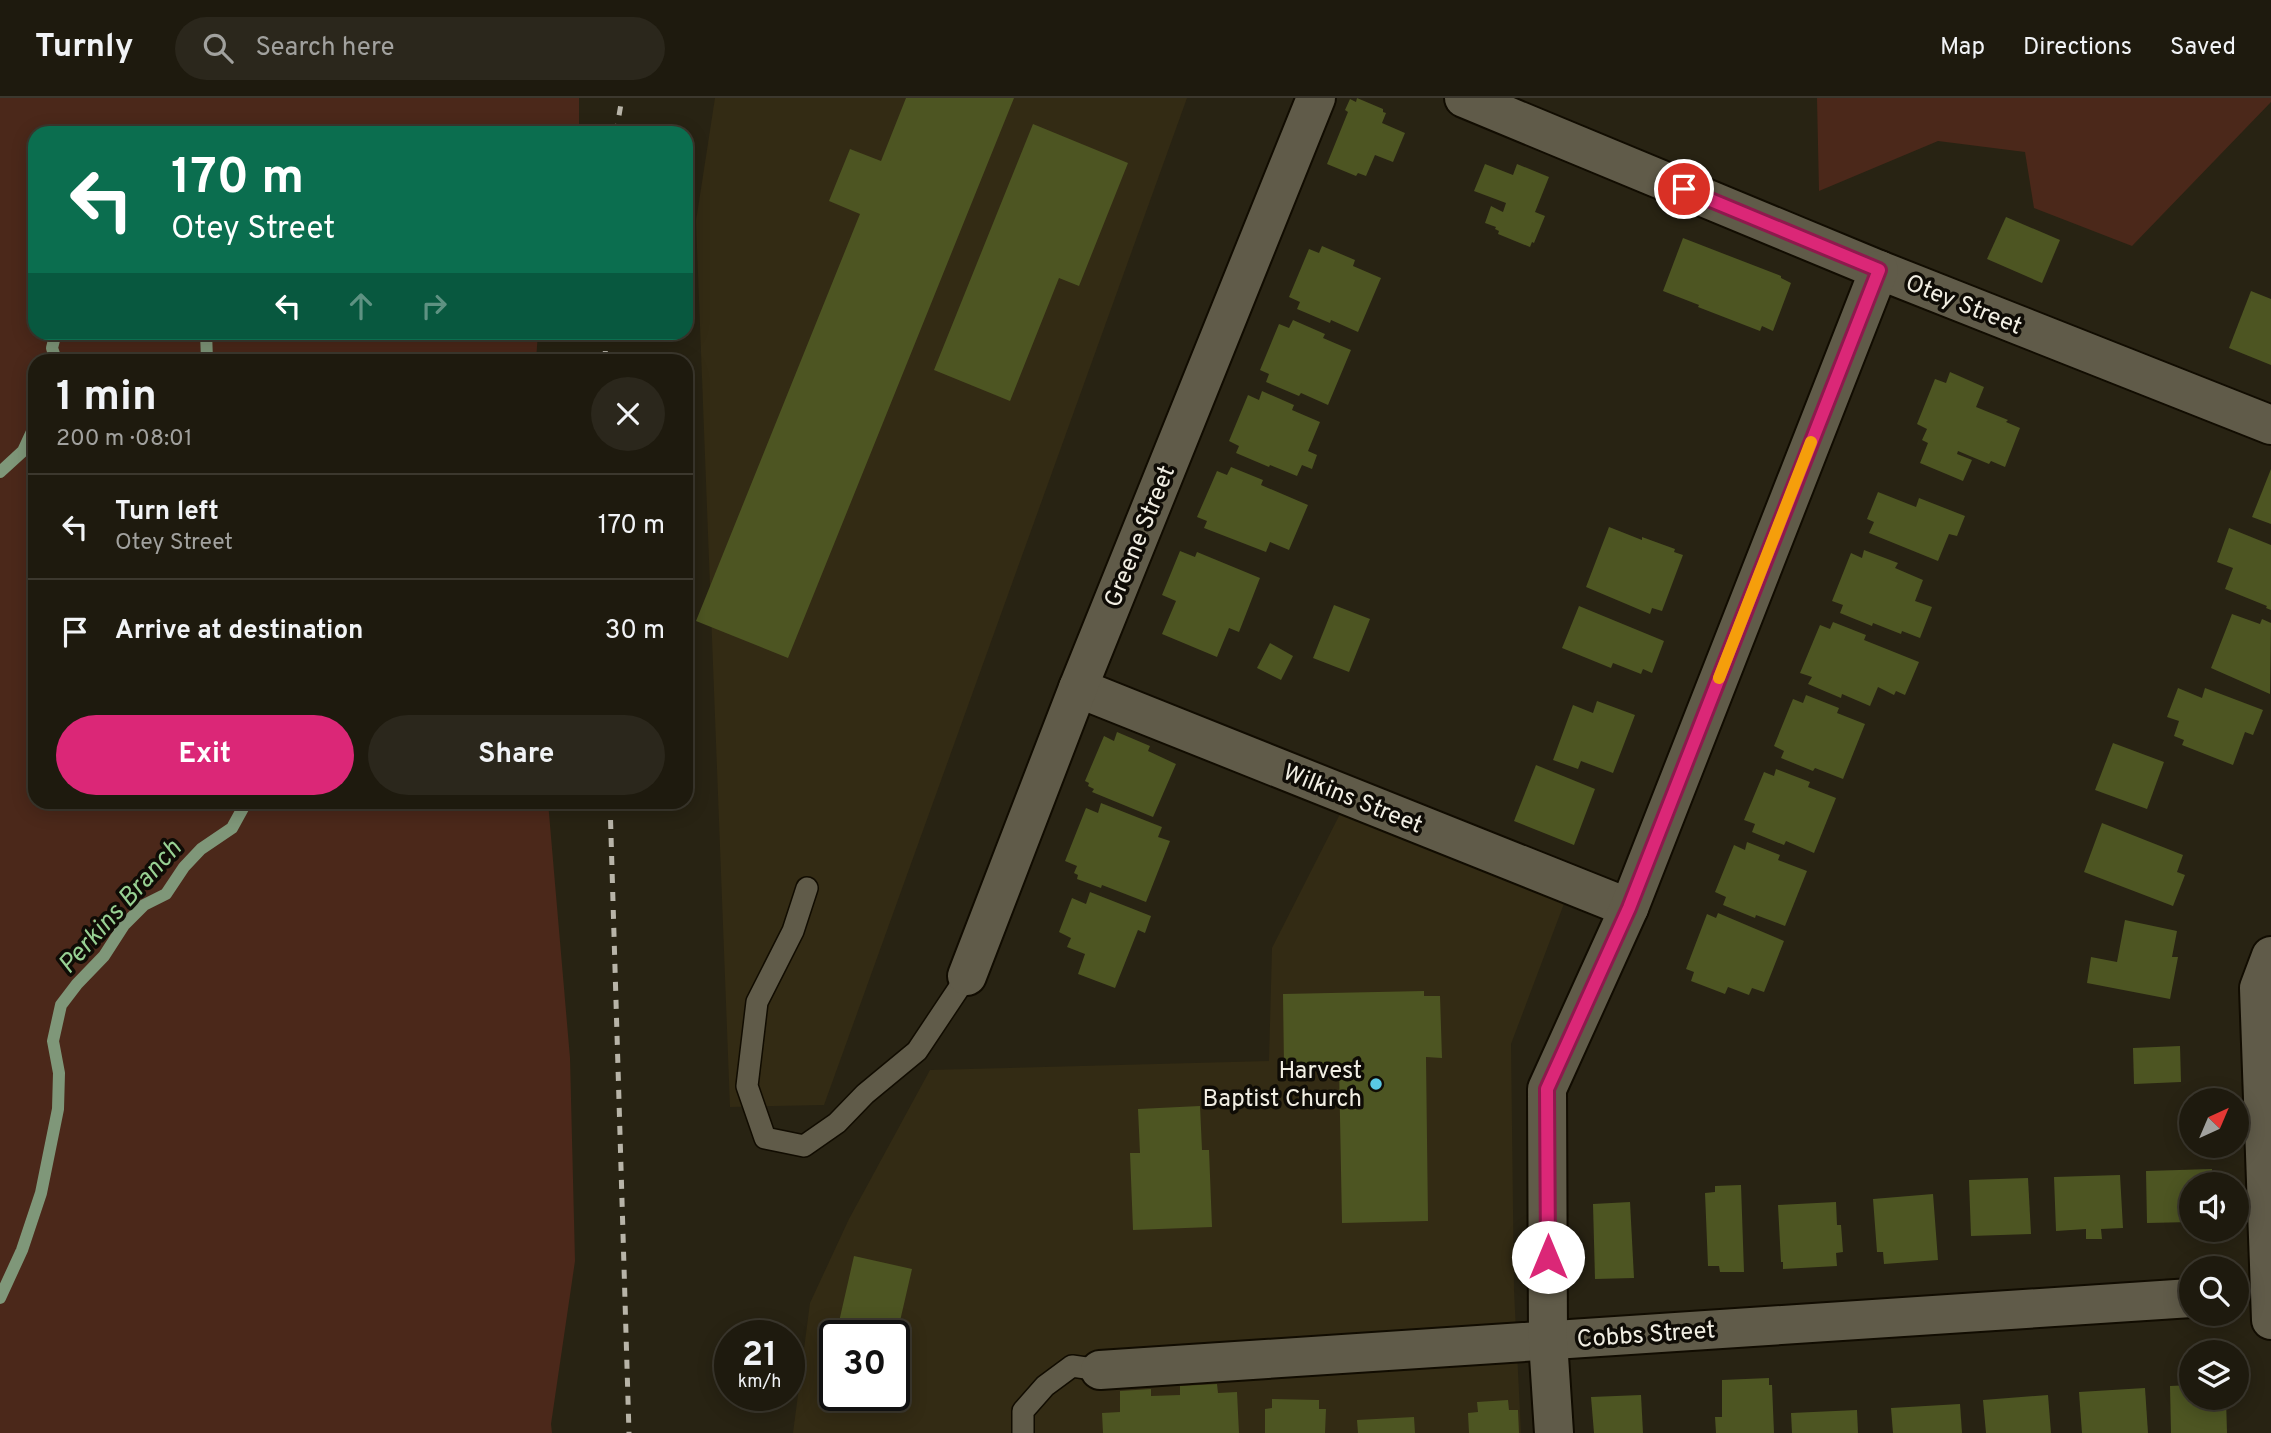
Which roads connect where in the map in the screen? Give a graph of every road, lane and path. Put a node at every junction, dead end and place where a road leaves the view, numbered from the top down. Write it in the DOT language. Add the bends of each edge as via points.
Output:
graph roads {
  1 [pos="1316,98"];
  2 [pos="1464,98"];
  3 [pos="1879,270"];
  4 [pos="2271,425"];
  5 [pos="1078,688"];
  6 [pos="807,888"];
  7 [pos="1629,908"];
  8 [pos="2271,956"];
  9 [pos="967,976"];
  10 [pos="2179,1299"];
  11 [pos="2262,1301"];
  12 [pos="1548,1341"];
  13 [pos="1100,1370"];
  14 [pos="1023,1433"];
  15 [pos="1554,1433"];
  1 -- 5 [label="street, Greene Street"];
  2 -- 3 [label="street, Otey Street"];
  3 -- 4 [label="street, Otey Street"];
  3 -- 7 [label="street"];
  5 -- 7 [label="street, Wilkins Street"];
  5 -- 9 [label="street, Greene Street"];
  6 -- 9 [label="lane" via="793,931 757,1002 747,1086 765,1138 804,1146 837,1123 917,1051"];
  7 -- 12 [label="street" via="1547,1089"];
  8 -- 11 [label="street" via="2259,988"];
  10 -- 12 [label="street, Cobbs Street"];
  12 -- 13 [label="street, Cobbs Street"];
  12 -- 15 [label="street"];
  13 -- 14 [label="lane" via="1072,1366 1045,1386 1023,1411"];
}
